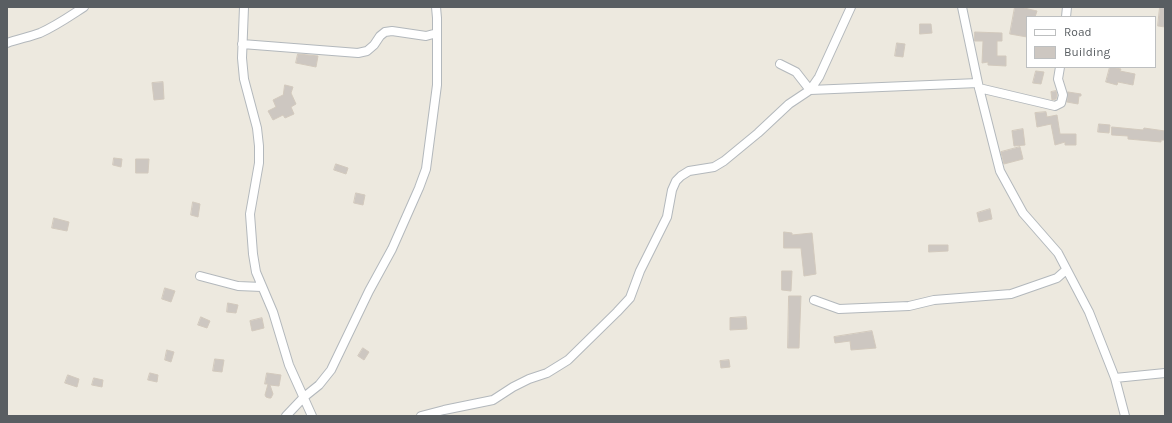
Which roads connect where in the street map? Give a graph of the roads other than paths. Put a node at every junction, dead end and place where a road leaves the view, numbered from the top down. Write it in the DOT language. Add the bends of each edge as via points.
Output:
graph roads {
  1 [pos="84,7"];
  2 [pos="244,7"];
  3 [pos="436,7"];
  4 [pos="962,7"];
  5 [pos="848,8"];
  6 [pos="436,32"];
  7 [pos="7,43"];
  8 [pos="242,44"];
  9 [pos="780,64"];
  10 [pos="1060,68"];
  11 [pos="978,86"];
  12 [pos="810,90"];
  13 [pos="1066,270"];
  14 [pos="200,276"];
  15 [pos="262,287"];
  16 [pos="814,300"];
  17 [pos="1165,373"];
  18 [pos="1115,378"];
  19 [pos="304,398"];
  20 [pos="286,416"];
  21 [pos="312,416"];
  22 [pos="421,416"];
  23 [pos="1125,416"];
  1 -- 7 [label="street" via="40,33"];
  2 -- 8 [label="street"];
  3 -- 6 [label="street"];
  4 -- 11 [label="street"];
  5 -- 12 [label="street" via="819,77"];
  6 -- 8 [label="street" via="426,36 385,32 371,48 358,53"];
  6 -- 19 [label="street" via="437,85 426,169 392,249 331,370 320,385"];
  8 -- 15 [label="street" via="244,79 259,146 259,163 250,214 253,254"];
  9 -- 12 [label="street" via="796,72"];
  10 -- 11 [label="street" via="1058,79 1063,95 1061,103 1055,106"];
  11 -- 12 [label="street"];
  11 -- 13 [label="street" via="1000,171 1023,213 1058,253"];
  12 -- 22 [label="street" via="789,104 724,161 714,167 689,171 676,181 667,217 640,271 630,298 568,360 547,373 518,384 493,400"];
  13 -- 16 [label="street" via="1057,278 1011,294 934,300 909,306 839,309"];
  13 -- 18 [label="street" via="1090,312"];
  14 -- 15 [label="street" via="238,286"];
  15 -- 19 [label="street" via="273,312 288,365"];
  17 -- 18 [label="street"];
  18 -- 23 [label="street"];
  19 -- 20 [label="street"];
  19 -- 21 [label="street"];
}
